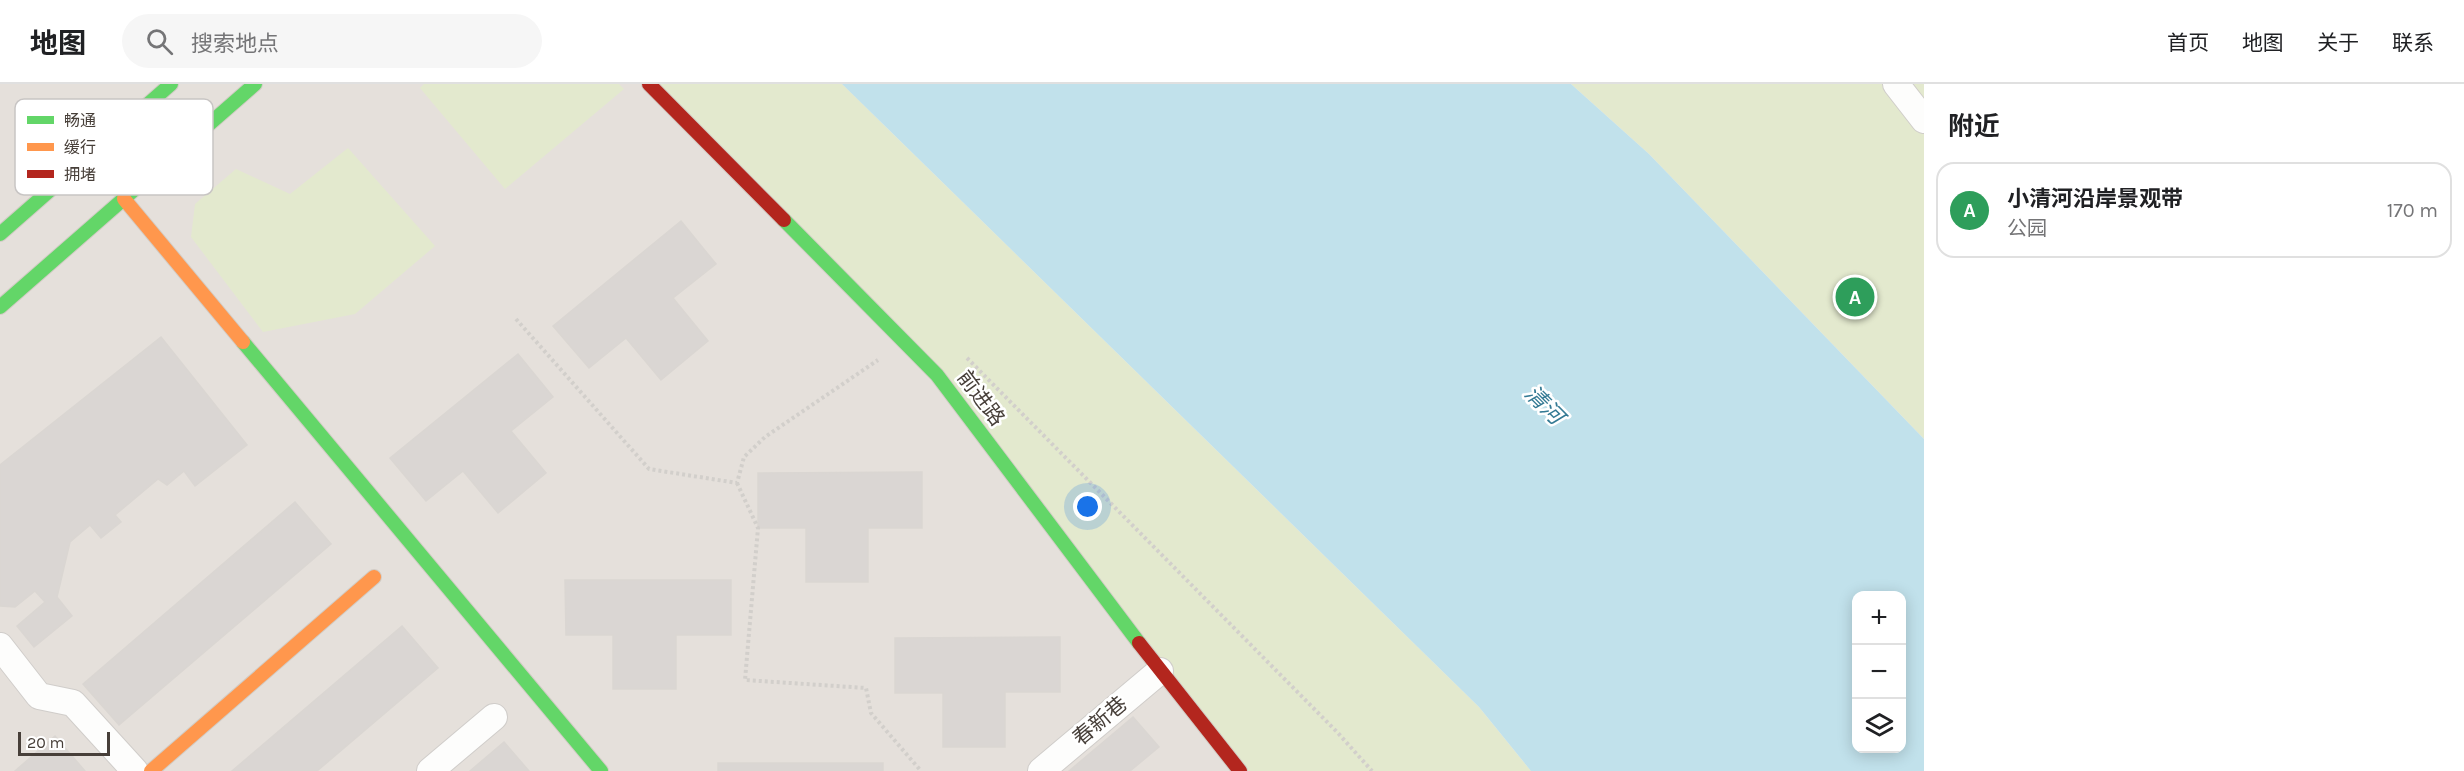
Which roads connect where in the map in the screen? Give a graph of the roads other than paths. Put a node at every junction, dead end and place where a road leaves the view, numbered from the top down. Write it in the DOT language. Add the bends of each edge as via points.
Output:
graph roads {
  1 [pos="171,84"];
  2 [pos="255,84"];
  3 [pos="649,84"];
  4 [pos="1896,84"];
  5 [pos="154,99"];
  6 [pos="1924,120"];
  7 [pos="213,121"];
  8 [pos="44,195"];
  9 [pos="129,195"];
  10 [pos="124,199"];
  11 [pos="0,234"];
  12 [pos="0,307"];
  13 [pos="374,577"];
  14 [pos="0,646"];
  15 [pos="1160,671"];
  16 [pos="494,717"];
  17 [pos="135,771"];
  18 [pos="151,771"];
  19 [pos="430,771"];
  20 [pos="601,771"];
  21 [pos="1041,771"];
  22 [pos="1240,771"];
  1 -- 5 [label="street"];
  2 -- 7 [label="street"];
  3 -- 15 [label="street, 前进路" via="937,375"];
  4 -- 6 [label="street"];
  8 -- 11 [label="street"];
  9 -- 10 [label="street"];
  10 -- 12 [label="street"];
  10 -- 20 [label="street"];
  13 -- 18 [label="street"];
  14 -- 17 [label="street" via="39,696 73,704"];
  15 -- 21 [label="street, 春新巷"];
  15 -- 22 [label="street, 前进路"];
  16 -- 19 [label="street"];
}
